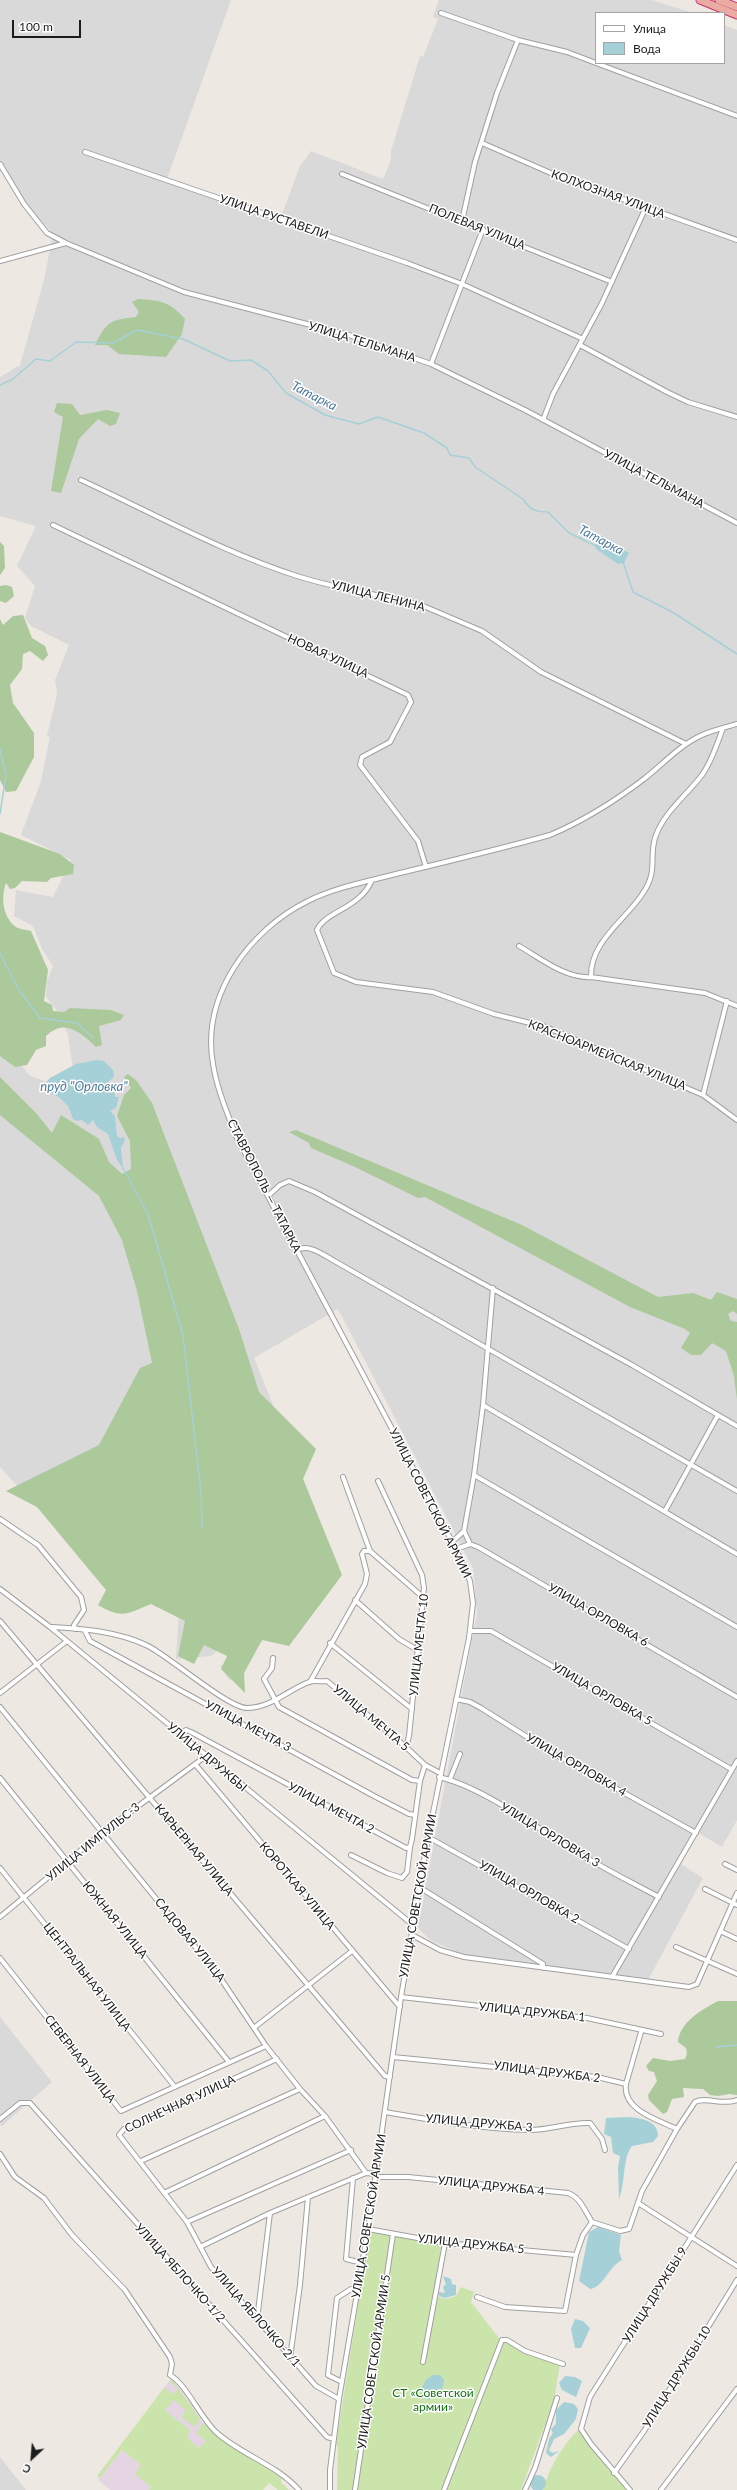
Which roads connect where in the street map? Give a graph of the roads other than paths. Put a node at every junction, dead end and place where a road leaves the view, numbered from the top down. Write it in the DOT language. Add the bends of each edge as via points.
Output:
graph roads {
  1 [pos="700,0"];
  2 [pos="719,0"];
  3 [pos="737,7"];
  4 [pos="441,13"];
  5 [pos="737,15"];
  6 [pos="518,40"];
  7 [pos="595,63"];
  8 [pos="599,64"];
  9 [pos="737,116"];
  10 [pos="482,143"];
  11 [pos="85,152"];
  12 [pos="0,164"];
  13 [pos="342,174"];
  14 [pos="646,207"];
  15 [pos="462,220"];
  16 [pos="483,229"];
  17 [pos="737,240"];
  18 [pos="66,243"];
  19 [pos="0,261"];
  20 [pos="612,282"];
  21 [pos="462,284"];
  22 [pos="583,339"];
  23 [pos="580,344"];
  24 [pos="431,364"];
  25 [pos="737,417"];
  26 [pos="543,420"];
  27 [pos="81,480"];
  28 [pos="737,523"];
  29 [pos="53,525"];
  30 [pos="737,724"];
  31 [pos="723,728"];
  32 [pos="686,744"];
  33 [pos="426,867"];
  34 [pos="372,880"];
  35 [pos="518,946"];
  36 [pos="591,977"];
  37 [pos="727,1001"];
  38 [pos="737,1006"];
  39 [pos="703,1095"];
  40 [pos="737,1120"];
  41 [pos="268,1196"];
  42 [pos="297,1250"];
  43 [pos="492,1288"];
  44 [pos="340,1331"];
  45 [pos="488,1349"];
  46 [pos="483,1405"];
  47 [pos="718,1415"];
  48 [pos="737,1426"];
  49 [pos="692,1463"];
  50 [pos="474,1475"];
  51 [pos="343,1477"];
  52 [pos="378,1481"];
  53 [pos="737,1491"];
  54 [pos="665,1511"];
  55 [pos="0,1519"];
  56 [pos="464,1531"];
  57 [pos="452,1542"];
  58 [pos="470,1544"];
  59 [pos="456,1549"];
  60 [pos="370,1551"];
  61 [pos="737,1554"];
  62 [pos="0,1589"];
  63 [pos="424,1598"];
  64 [pos="355,1600"];
  65 [pos="0,1621"];
  66 [pos="50,1627"];
  67 [pos="737,1627"];
  68 [pos="75,1629"];
  69 [pos="85,1631"];
  70 [pos="470,1631"];
  71 [pos="67,1641"];
  72 [pos="330,1643"];
  73 [pos="419,1651"];
  74 [pos="273,1658"];
  75 [pos="37,1665"];
  76 [pos="310,1682"];
  77 [pos="0,1693"];
  78 [pos="737,1697"];
  79 [pos="456,1699"];
  80 [pos="277,1700"];
  81 [pos="0,1706"];
  82 [pos="412,1709"];
  83 [pos="179,1734"];
  84 [pos="406,1747"];
  85 [pos="460,1754"];
  86 [pos="206,1756"];
  87 [pos="737,1761"];
  88 [pos="195,1764"];
  89 [pos="425,1765"];
  90 [pos="731,1769"];
  91 [pos="440,1775"];
  92 [pos="0,1778"];
  93 [pos="450,1780"];
  94 [pos="420,1781"];
  95 [pos="150,1797"];
  96 [pos="415,1815"];
  97 [pos="103,1832"];
  98 [pos="696,1833"];
  99 [pos="428,1837"];
  100 [pos="410,1847"];
  101 [pos="351,1855"];
  102 [pos="66,1861"];
  103 [pos="725,1864"];
  104 [pos="0,1868"];
  105 [pos="737,1870"];
  106 [pos="419,1887"];
  107 [pos="706,1890"];
  108 [pos="737,1893"];
  109 [pos="658,1897"];
  110 [pos="24,1898"];
  111 [pos="735,1904"];
  112 [pos="0,1917"];
  113 [pos="413,1925"];
  114 [pos="720,1931"];
  115 [pos="412,1935"];
  116 [pos="737,1939"];
  117 [pos="676,1947"];
  118 [pos="629,1949"];
  119 [pos="352,1951"];
  120 [pos="0,1958"];
  121 [pos="707,1961"];
  122 [pos="543,1968"];
  123 [pos="737,1974"];
  124 [pos="612,1977"];
  125 [pos="308,1985"];
  126 [pos="401,1997"];
  127 [pos="400,2007"];
  128 [pos="255,2027"];
  129 [pos="641,2032"];
  130 [pos="661,2034"];
  131 [pos="266,2046"];
  132 [pos="393,2057"];
  133 [pos="277,2059"];
  134 [pos="229,2062"];
  135 [pos="390,2077"];
  136 [pos="626,2084"];
  137 [pos="175,2087"];
  138 [pos="300,2089"];
  139 [pos="737,2100"];
  140 [pos="385,2112"];
  141 [pos="325,2116"];
  142 [pos="0,2119"];
  143 [pos="677,2129"];
  144 [pos="351,2150"];
  145 [pos="606,2150"];
  146 [pos="0,2154"];
  147 [pos="141,2161"];
  148 [pos="737,2165"];
  149 [pos="366,2173"];
  150 [pos="375,2176"];
  151 [pos="353,2178"];
  152 [pos="164,2193"];
  153 [pos="308,2197"];
  154 [pos="638,2203"];
  155 [pos="270,2213"];
  156 [pos="188,2222"];
  157 [pos="592,2222"];
  158 [pos="368,2229"];
  159 [pos="393,2234"];
  160 [pos="691,2237"];
  161 [pos="445,2243"];
  162 [pos="200,2247"];
  163 [pos="576,2255"];
  164 [pos="362,2263"];
  165 [pos="737,2266"];
  166 [pos="737,2280"];
  167 [pos="358,2290"];
  168 [pos="477,2297"];
  169 [pos="257,2320"];
  170 [pos="290,2358"];
  171 [pos="424,2362"];
  172 [pos="563,2364"];
  173 [pos="342,2382"];
  174 [pos="737,2389"];
  175 [pos="557,2398"];
  176 [pos="339,2399"];
  177 [pos="334,2439"];
  178 [pos="614,2473"];
  179 [pos="299,2490"];
  180 [pos="330,2490"];
  181 [pos="355,2490"];
  182 [pos="444,2490"];
  183 [pos="525,2490"];
  184 [pos="630,2490"];
  185 [pos="661,2490"];
  1 -- 5 [label="highway"];
  2 -- 3 [label="highway"];
  4 -- 6 [label="street"];
  6 -- 7 [label="street" via="567,52"];
  6 -- 10 [label="street" via="497,93"];
  8 -- 9 [label="street"];
  10 -- 14 [label="street, КОЛХОЗНАЯ УЛИЦА" via="552,174"];
  10 -- 15 [label="street"];
  11 -- 21 [label="street, УЛИЦА РУСТАВЕЛИ"];
  12 -- 18 [label="street, УЛИЦА ТЕЛЬМАНА" via="24,204 47,233"];
  13 -- 15 [label="street, ПОЛЕВАЯ УЛИЦА"];
  14 -- 17 [label="street, КОЛХОЗНАЯ УЛИЦА"];
  14 -- 20 [label="street"];
  15 -- 16 [label="street, ПОЛЕВАЯ УЛИЦА"];
  16 -- 20 [label="street, ПОЛЕВАЯ УЛИЦА"];
  16 -- 21 [label="street"];
  18 -- 19 [label="street"];
  18 -- 24 [label="street, УЛИЦА ТЕЛЬМАНА" via="184,292 349,335"];
  20 -- 22 [label="street"];
  21 -- 22 [label="street, УЛИЦА РУСТАВЕЛИ"];
  21 -- 24 [label="street"];
  22 -- 23 [label="street"];
  23 -- 25 [label="street" via="674,396"];
  23 -- 26 [label="street" via="553,394"];
  24 -- 26 [label="street, УЛИЦА ТЕЛЬМАНА"];
  26 -- 28 [label="street, УЛИЦА ТЕЛЬМАНА"];
  27 -- 32 [label="street, УЛИЦА ЛЕНИНА" via="180,526 202,539 270,566 313,580 421,605 440,612 482,631 541,672"];
  29 -- 33 [label="street, НОВАЯ УЛИЦА" via="408,695 411,702 390,742 362,757 360,765 418,841"];
  30 -- 31 [label="street, СТАВРОПОЛЬ — ТАТАРКА"];
  31 -- 32 [label="street, СТАВРОПОЛЬ — ТАТАРКА"];
  31 -- 36 [label="street" via="710,762 666,817 656,835 653,848 654,866 648,885 629,912 606,937 594,960"];
  32 -- 33 [label="street, СТАВРОПОЛЬ — ТАТАРКА" via="639,783 576,823 550,835"];
  33 -- 34 [label="street, СТАВРОПОЛЬ — ТАТАРКА"];
  34 -- 39 [label="street, КРАСНОАРМЕЙСКАЯ УЛИЦА" via="357,901 321,923 317,930 334,973 356,982 433,992 494,1014 546,1027"];
  34 -- 41 [label="street, СТАВРОПОЛЬ — ТАТАРКА" via="308,900 277,919 242,955 229,975 218,1000 212,1024 213,1063 220,1096 236,1136"];
  35 -- 36 [label="street" via="562,970 577,976"];
  36 -- 37 [label="street" via="705,993"];
  37 -- 38 [label="street"];
  37 -- 39 [label="street"];
  39 -- 40 [label="street, КРАСНОАРМЕЙСКАЯ УЛИЦА"];
  41 -- 42 [label="street, СТАВРОПОЛЬ — ТАТАРКА"];
  41 -- 43 [label="street" via="280,1185 289,1181 296,1183"];
  42 -- 44 [label="street, СТАВРОПОЛЬ — ТАТАРКА"];
  42 -- 45 [label="street" via="311,1248"];
  43 -- 45 [label="street"];
  43 -- 47 [label="street"];
  44 -- 57 [label="street, УЛИЦА СОВЕТСКОЙ АРМИИ"];
  45 -- 46 [label="street"];
  45 -- 49 [label="street"];
  46 -- 50 [label="street"];
  46 -- 54 [label="street"];
  47 -- 48 [label="street"];
  47 -- 49 [label="street"];
  49 -- 53 [label="street"];
  49 -- 54 [label="street"];
  50 -- 56 [label="street"];
  50 -- 67 [label="street"];
  51 -- 60 [label="street"];
  52 -- 63 [label="street, УЛИЦА МЕЧТА 10" via="422,1575"];
  54 -- 61 [label="street"];
  55 -- 68 [label="street" via="38,1545 81,1597 84,1610 74,1625"];
  56 -- 57 [label="street"];
  56 -- 58 [label="street"];
  57 -- 59 [label="street, УЛИЦА СОВЕТСКОЙ АРМИИ"];
  58 -- 59 [label="street"];
  58 -- 78 [label="street, УЛИЦА ОРЛОВКА 6" via="616,1625"];
  59 -- 70 [label="street, УЛИЦА СОВЕТСКОЙ АРМИИ" via="466,1570 472,1592"];
  60 -- 63 [label="street"];
  60 -- 64 [label="street" via="364,1551 362,1554 367,1578"];
  62 -- 66 [label="street, УЛИЦА ДРУЖБЫ"];
  63 -- 73 [label="street, УЛИЦА МЕЧТА 10"];
  64 -- 72 [label="street"];
  64 -- 73 [label="street" via="399,1639"];
  65 -- 75 [label="street, КАРЬЕРНАЯ УЛИЦА"];
  66 -- 68 [label="street"];
  66 -- 71 [label="street, УЛИЦА ДРУЖБЫ"];
  68 -- 69 [label="street"];
  69 -- 80 [label="street" via="118,1635 149,1646 232,1703 247,1708"];
  69 -- 96 [label="street, УЛИЦА МЕЧТА 3" via="90,1641 395,1807"];
  70 -- 79 [label="street, УЛИЦА СОВЕТСКОЙ АРМИИ"];
  70 -- 90 [label="street, УЛИЦА ОРЛОВКА 5" via="491,1631"];
  71 -- 75 [label="street"];
  71 -- 83 [label="street, УЛИЦА ДРУЖБЫ"];
  72 -- 76 [label="street"];
  72 -- 82 [label="street"];
  73 -- 82 [label="street, УЛИЦА МЕЧТА 10"];
  74 -- 80 [label="street" via="272,1668 264,1679"];
  75 -- 77 [label="street"];
  75 -- 95 [label="street, КАРЬЕРНАЯ УЛИЦА"];
  76 -- 80 [label="street"];
  76 -- 84 [label="street, УЛИЦА МЕЧТА 5" via="327,1681"];
  79 -- 91 [label="street, УЛИЦА СОВЕТСКОЙ АРМИИ"];
  79 -- 98 [label="street, УЛИЦА ОРЛОВКА 4" via="481,1708 551,1752"];
  80 -- 94 [label="street" via="279,1707 291,1714 412,1780"];
  81 -- 97 [label="street, САДОВАЯ УЛИЦА"];
  82 -- 84 [label="street, УЛИЦА МЕЧТА 10"];
  83 -- 86 [label="street, УЛИЦА ДРУЖБЫ"];
  83 -- 100 [label="street, УЛИЦА МЕЧТА 2" via="186,1730 191,1732 403,1847"];
  84 -- 89 [label="street, УЛИЦА МЕЧТА 5"];
  85 -- 93 [label="street"];
  86 -- 88 [label="street, УЛИЦА ИМПУЛЬС-3"];
  86 -- 113 [label="street, УЛИЦА ДРУЖБЫ"];
  87 -- 90 [label="street"];
  88 -- 95 [label="street, УЛИЦА ИМПУЛЬС-3"];
  88 -- 119 [label="street, КОРОТКАЯ УЛИЦА"];
  89 -- 91 [label="street, УЛИЦА МЕЧТА 5"];
  89 -- 94 [label="street"];
  90 -- 98 [label="street"];
  91 -- 93 [label="street, УЛИЦА ОРЛОВКА 3"];
  91 -- 99 [label="street, УЛИЦА СОВЕТСКОЙ АРМИИ"];
  92 -- 102 [label="street, ЮЖНАЯ УЛИЦА"];
  93 -- 109 [label="street, УЛИЦА ОРЛОВКА 3" via="496,1802 576,1852"];
  94 -- 96 [label="street"];
  95 -- 97 [label="street, УЛИЦА ИМПУЛЬС-3"];
  95 -- 125 [label="street, КАРЬЕРНАЯ УЛИЦА"];
  96 -- 100 [label="street"];
  97 -- 102 [label="street, УЛИЦА ИМПУЛЬС-3"];
  97 -- 128 [label="street, САДОВАЯ УЛИЦА" via="219,1976"];
  98 -- 109 [label="street"];
  99 -- 106 [label="street, УЛИЦА СОВЕТСКОЙ АРМИИ"];
  99 -- 118 [label="street, УЛИЦА ОРЛОВКА 2"];
  100 -- 101 [label="street" via="407,1872 402,1878"];
  102 -- 110 [label="street, УЛИЦА ИМПУЛЬС-3"];
  102 -- 134 [label="street, ЮЖНАЯ УЛИЦА"];
  103 -- 105 [label="street"];
  104 -- 110 [label="street, ЦЕНТРАЛЬНАЯ УЛИЦА"];
  106 -- 113 [label="street, УЛИЦА СОВЕТСКОЙ АРМИИ"];
  106 -- 122 [label="street" via="543,1964"];
  107 -- 111 [label="street"];
  108 -- 111 [label="street"];
  109 -- 118 [label="street"];
  110 -- 112 [label="street, УЛИЦА ИМПУЛЬС-3"];
  110 -- 137 [label="street, ЦЕНТРАЛЬНАЯ УЛИЦА"];
  111 -- 114 [label="street"];
  113 -- 115 [label="street, УЛИЦА СОВЕТСКОЙ АРМИИ"];
  114 -- 116 [label="street"];
  114 -- 121 [label="street"];
  115 -- 122 [label="street" via="440,1950 464,1957"];
  115 -- 126 [label="street, УЛИЦА СОВЕТСКОЙ АРМИИ"];
  117 -- 121 [label="street"];
  118 -- 124 [label="street"];
  119 -- 125 [label="street"];
  119 -- 127 [label="street, КОРОТКАЯ УЛИЦА"];
  120 -- 137 [label="street, СЕВЕРНАЯ УЛИЦА" via="121,2111"];
  121 -- 123 [label="street"];
  121 -- 124 [label="street" via="697,1984 689,1987"];
  122 -- 124 [label="street"];
  125 -- 128 [label="street"];
  125 -- 135 [label="street, КАРЬЕРНАЯ УЛИЦА" via="385,2076"];
  126 -- 127 [label="street, УЛИЦА СОВЕТСКОЙ АРМИИ"];
  126 -- 129 [label="street, УЛИЦА ДРУЖБА 1" via="587,2018"];
  127 -- 132 [label="street, УЛИЦА СОВЕТСКОЙ АРМИИ"];
  128 -- 131 [label="street, САДОВАЯ УЛИЦА"];
  129 -- 130 [label="street, УЛИЦА ДРУЖБА 1"];
  129 -- 136 [label="street"];
  131 -- 133 [label="street, САДОВАЯ УЛИЦА"];
  131 -- 134 [label="street, СЕВЕРНАЯ УЛИЦА"];
  132 -- 135 [label="street, УЛИЦА СОВЕТСКОЙ АРМИИ"];
  132 -- 136 [label="street, УЛИЦА ДРУЖБА 2" via="589,2076"];
  133 -- 138 [label="street, САДОВАЯ УЛИЦА"];
  133 -- 147 [label="street, СОЛНЕЧНАЯ УЛИЦА" via="120,2132 119,2135"];
  134 -- 137 [label="street, СЕВЕРНАЯ УЛИЦА"];
  135 -- 140 [label="street, УЛИЦА СОВЕТСКОЙ АРМИИ"];
  136 -- 143 [label="street" via="627,2098 634,2107"];
  138 -- 141 [label="street, САДОВАЯ УЛИЦА"];
  138 -- 147 [label="street"];
  139 -- 143 [label="street" via="722,2104 699,2100"];
  140 -- 145 [label="street, УЛИЦА ДРУЖБА 3" via="531,2130 575,2122 590,2123 602,2139"];
  140 -- 150 [label="street, УЛИЦА СОВЕТСКОЙ АРМИИ"];
  141 -- 144 [label="street, САДОВАЯ УЛИЦА"];
  141 -- 152 [label="street"];
  142 -- 177 [label="street, УЛИЦА ЯБЛОЧКО-1/2" via="20,2104 30,2103 328,2437"];
  143 -- 154 [label="street" via="642,2191"];
  144 -- 149 [label="street, САДОВАЯ УЛИЦА"];
  144 -- 156 [label="street"];
  146 -- 179 [label="street" via="15,2177 44,2198 72,2235 125,2290 170,2357 170,2375 178,2381 203,2418 231,2444 280,2473"];
  147 -- 152 [label="street, СОЛНЕЧНАЯ УЛИЦА"];
  148 -- 160 [label="street, УЛИЦА ДРУЖБЫ 9"];
  149 -- 150 [label="street"];
  149 -- 151 [label="street"];
  150 -- 157 [label="street, УЛИЦА ДРУЖБА 4" via="568,2193 575,2196"];
  150 -- 158 [label="street, УЛИЦА СОВЕТСКОЙ АРМИИ"];
  151 -- 153 [label="street"];
  151 -- 164 [label="street" via="346,2259"];
  152 -- 156 [label="street, СОЛНЕЧНАЯ УЛИЦА"];
  153 -- 155 [label="street"];
  153 -- 170 [label="street"];
  154 -- 157 [label="street" via="629,2229 620,2231"];
  154 -- 160 [label="street"];
  155 -- 162 [label="street"];
  155 -- 169 [label="street"];
  156 -- 162 [label="street, УЛИЦА ЯБЛОЧКО-2/1"];
  157 -- 163 [label="street" via="583,2235"];
  158 -- 159 [label="street, УЛИЦА ДРУЖБА 5"];
  158 -- 164 [label="street, УЛИЦА СОВЕТСКОЙ АРМИИ"];
  159 -- 161 [label="street, УЛИЦА ДРУЖБА 5"];
  159 -- 181 [label="street, УЛИЦА СОВЕТСКОЙ АРМИИ 5"];
  160 -- 165 [label="street"];
  160 -- 178 [label="street, УЛИЦА ДРУЖБЫ 9" via="590,2397 581,2429"];
  161 -- 163 [label="street, УЛИЦА ДРУЖБА 5"];
  161 -- 171 [label="street"];
  162 -- 169 [label="street, УЛИЦА ЯБЛОЧКО-2/1" via="211,2266"];
  163 -- 168 [label="street" via="565,2311 505,2307"];
  164 -- 167 [label="street, УЛИЦА СОВЕТСКОЙ АРМИИ"];
  166 -- 178 [label="street, УЛИЦА ДРУЖБЫ 10" via="644,2430"];
  167 -- 173 [label="street, УЛИЦА СОВЕТСКОЙ АРМИИ"];
  167 -- 173 [label="street" via="351,2289 337,2298 328,2375"];
  169 -- 170 [label="street, УЛИЦА ЯБЛОЧКО-2/1"];
  170 -- 176 [label="street, УЛИЦА ЯБЛОЧКО-2/1" via="316,2386"];
  172 -- 182 [label="street" via="502,2340"];
  173 -- 176 [label="street, УЛИЦА СОВЕТСКОЙ АРМИИ"];
  174 -- 185 [label="street"];
  175 -- 183 [label="street" via="537,2462"];
  176 -- 177 [label="street, УЛИЦА СОВЕТСКОЙ АРМИИ"];
  177 -- 180 [label="street, УЛИЦА СОВЕТСКОЙ АРМИИ"];
  178 -- 184 [label="street"];
}
